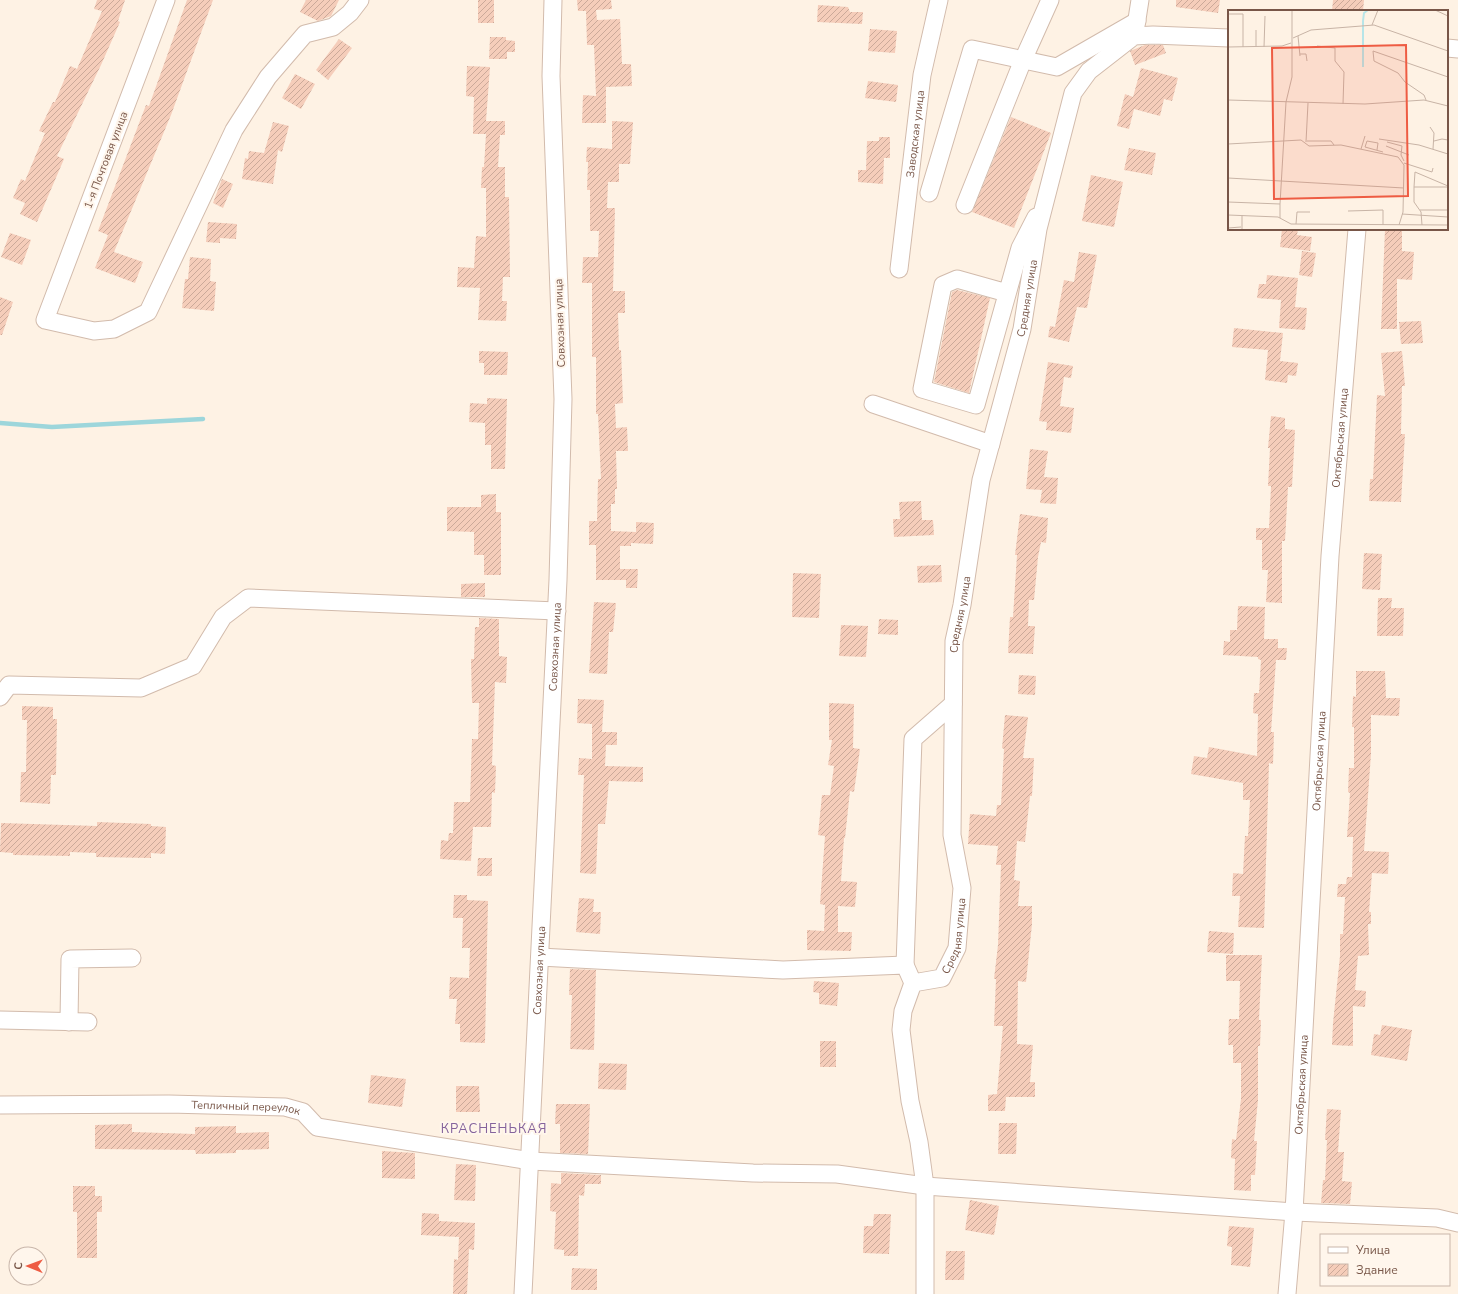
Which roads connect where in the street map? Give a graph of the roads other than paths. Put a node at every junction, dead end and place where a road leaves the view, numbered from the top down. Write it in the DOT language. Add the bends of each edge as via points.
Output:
graph roads {
  1 [pos="166,0"];
  2 [pos="360,0"];
  3 [pos="553,0"];
  4 [pos="939,0"];
  5 [pos="1050,0"];
  6 [pos="1140,0"];
  7 [pos="1136,28"];
  8 [pos="1228,38"];
  9 [pos="1448,48"];
  10 [pos="1458,49"];
  11 [pos="1023,60"];
  12 [pos="928,193"];
  13 [pos="1046,197"];
  14 [pos="965,205"];
  15 [pos="1357,230"];
  16 [pos="899,268"];
  17 [pos="1007,292"];
  18 [pos="873,404"];
  19 [pos="991,444"];
  20 [pos="557,612"];
  21 [pos="0,697"];
  22 [pos="953,704"];
  23 [pos="540,957"];
  24 [pos="132,958"];
  25 [pos="905,965"];
  26 [pos="913,983"];
  27 [pos="0,1020"];
  28 [pos="69,1022"];
  29 [pos="88,1022"];
  30 [pos="0,1105"];
  31 [pos="531,1161"];
  32 [pos="925,1186"];
  33 [pos="1294,1212"];
  34 [pos="1458,1223"];
  35 [pos="523,1294"];
  36 [pos="925,1294"];
  37 [pos="1287,1294"];
  1 -- 2 [label="street, 1-я Почтовая улица" via="45,320 94,331 114,329 148,312 234,130 268,77 305,34 333,27 350,13"];
  3 -- 20 [label="street, Совхозная улица" via="551,76 563,400"];
  4 -- 16 [label="street, Заводская улица" via="922,75"];
  5 -- 11 [label="street"];
  6 -- 7 [label="street"];
  7 -- 8 [label="street" via="1153,35"];
  7 -- 11 [label="street" via="1057,67"];
  7 -- 13 [label="street, Средняя улица" via="1089,71 1073,93"];
  9 -- 10 [label="street"];
  11 -- 12 [label="street" via="972,49"];
  11 -- 14 [label="street"];
  13 -- 17 [label="street" via="1020,248"];
  13 -- 19 [label="street, Средняя улица" via="1038,229 1022,329"];
  15 -- 33 [label="street, Октябрьская улица" via="1330,556"];
  17 -- 17 [label="street" via="976,405 922,389 944,285 957,279"];
  18 -- 19 [label="street"];
  19 -- 22 [label="street, Средняя улица" via="981,480 962,606 954,641"];
  20 -- 21 [label="street" via="248,598 223,617 193,666 141,688 10,685"];
  20 -- 23 [label="street, Совхозная улица"];
  22 -- 25 [label="street" via="913,739"];
  22 -- 26 [label="street, Средняя улица" via="952,835 962,888 957,948 942,978"];
  23 -- 25 [label="street" via="783,970"];
  23 -- 31 [label="street, Совхозная улица"];
  24 -- 28 [label="street" via="70,959"];
  25 -- 26 [label="street"];
  26 -- 32 [label="street" via="903,1011 901,1030"];
  27 -- 28 [label="street"];
  28 -- 29 [label="street"];
  30 -- 31 [label="street, Тепличный переулок" via="169,1104 285,1107 302,1112 317,1127"];
  31 -- 32 [label="street, Тепличный переулок" via="753,1173 837,1174"];
  31 -- 35 [label="street, Совхозная улица"];
  32 -- 33 [label="street, Тепличный переулок"];
  32 -- 36 [label="street"];
  33 -- 34 [label="street, Тепличный переулок" via="1437,1218"];
  33 -- 37 [label="street, Октябрьская улица"];
}
